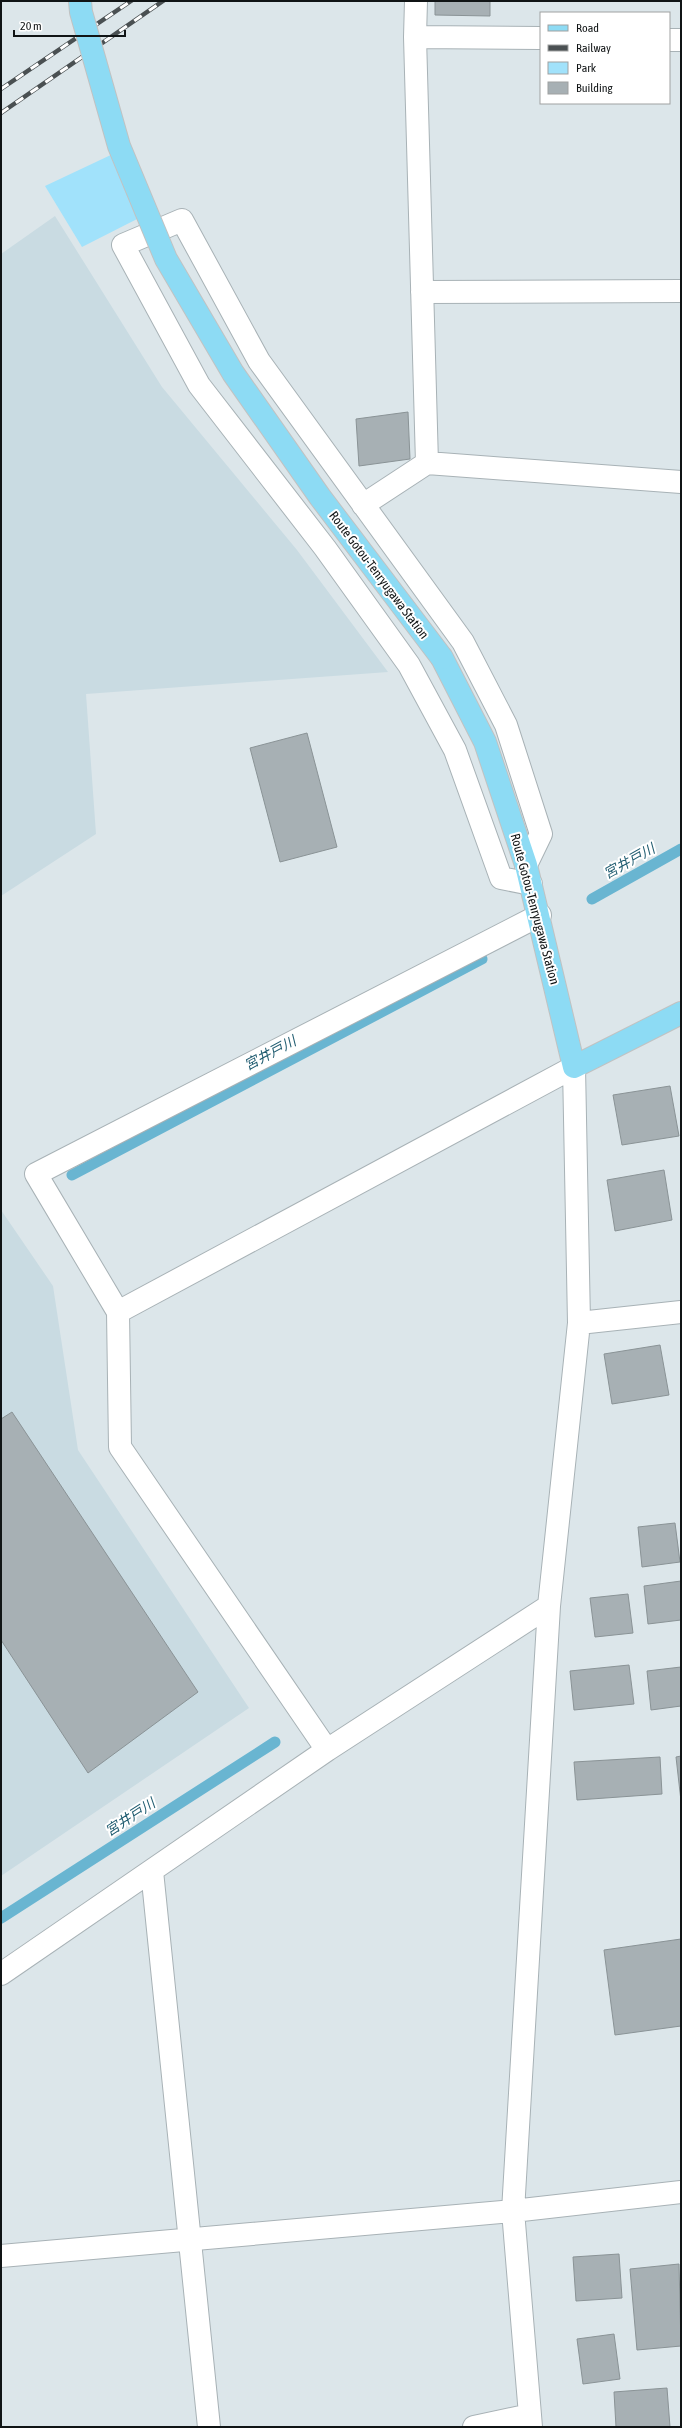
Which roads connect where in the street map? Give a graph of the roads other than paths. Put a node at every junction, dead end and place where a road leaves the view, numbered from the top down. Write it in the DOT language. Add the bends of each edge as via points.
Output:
graph roads {
  1 [pos="80,1"];
  2 [pos="416,1"];
  3 [pos="415,37"];
  4 [pos="540,38"];
  5 [pos="670,40"];
  6 [pos="681,40"];
  7 [pos="681,291"];
  8 [pos="422,292"];
  9 [pos="427,463"];
  10 [pos="681,482"];
  11 [pos="364,505"];
  12 [pos="529,874"];
  13 [pos="540,914"];
  14 [pos="681,1013"];
  15 [pos="574,1067"];
  16 [pos="118,1312"];
  17 [pos="681,1312"];
  18 [pos="579,1323"];
  19 [pos="549,1606"];
  20 [pos="327,1750"];
  21 [pos="152,1871"];
  22 [pos="1,1974"];
  23 [pos="681,2192"];
  24 [pos="513,2211"];
  25 [pos="189,2240"];
  26 [pos="1,2256"];
  27 [pos="530,2421"];
  28 [pos="209,2427"];
  29 [pos="474,2427"];
  1 -- 12 [label="main road, Route Gotou-Tenryugawa Station, bridge" via="118,146 166,259 233,373 320,497 442,658 485,742"];
  2 -- 3 [label="street"];
  3 -- 4 [label="street"];
  3 -- 8 [label="street"];
  5 -- 6 [label="street"];
  7 -- 8 [label="street"];
  8 -- 9 [label="street"];
  9 -- 10 [label="street"];
  9 -- 11 [label="street"];
  11 -- 12 [label="street" via="463,642 506,725 541,834"];
  11 -- 12 [label="street" via="258,361 182,220 123,246 200,385 325,548 409,665 455,750 501,878"];
  12 -- 13 [label="main road, Route Gotou-Tenryugawa Station"];
  13 -- 15 [label="main road, Route Gotou-Tenryugawa Station"];
  13 -- 16 [label="street" via="36,1174"];
  14 -- 15 [label="main road"];
  15 -- 16 [label="street"];
  15 -- 18 [label="street"];
  16 -- 20 [label="street" via="120,1447"];
  17 -- 18 [label="street"];
  18 -- 19 [label="street"];
  19 -- 20 [label="street"];
  19 -- 24 [label="street"];
  20 -- 21 [label="street"];
  21 -- 22 [label="street"];
  21 -- 25 [label="street"];
  23 -- 24 [label="street"];
  24 -- 25 [label="street"];
  24 -- 27 [label="street"];
  25 -- 26 [label="street"];
  25 -- 28 [label="street"];
  27 -- 29 [label="street"];
}
